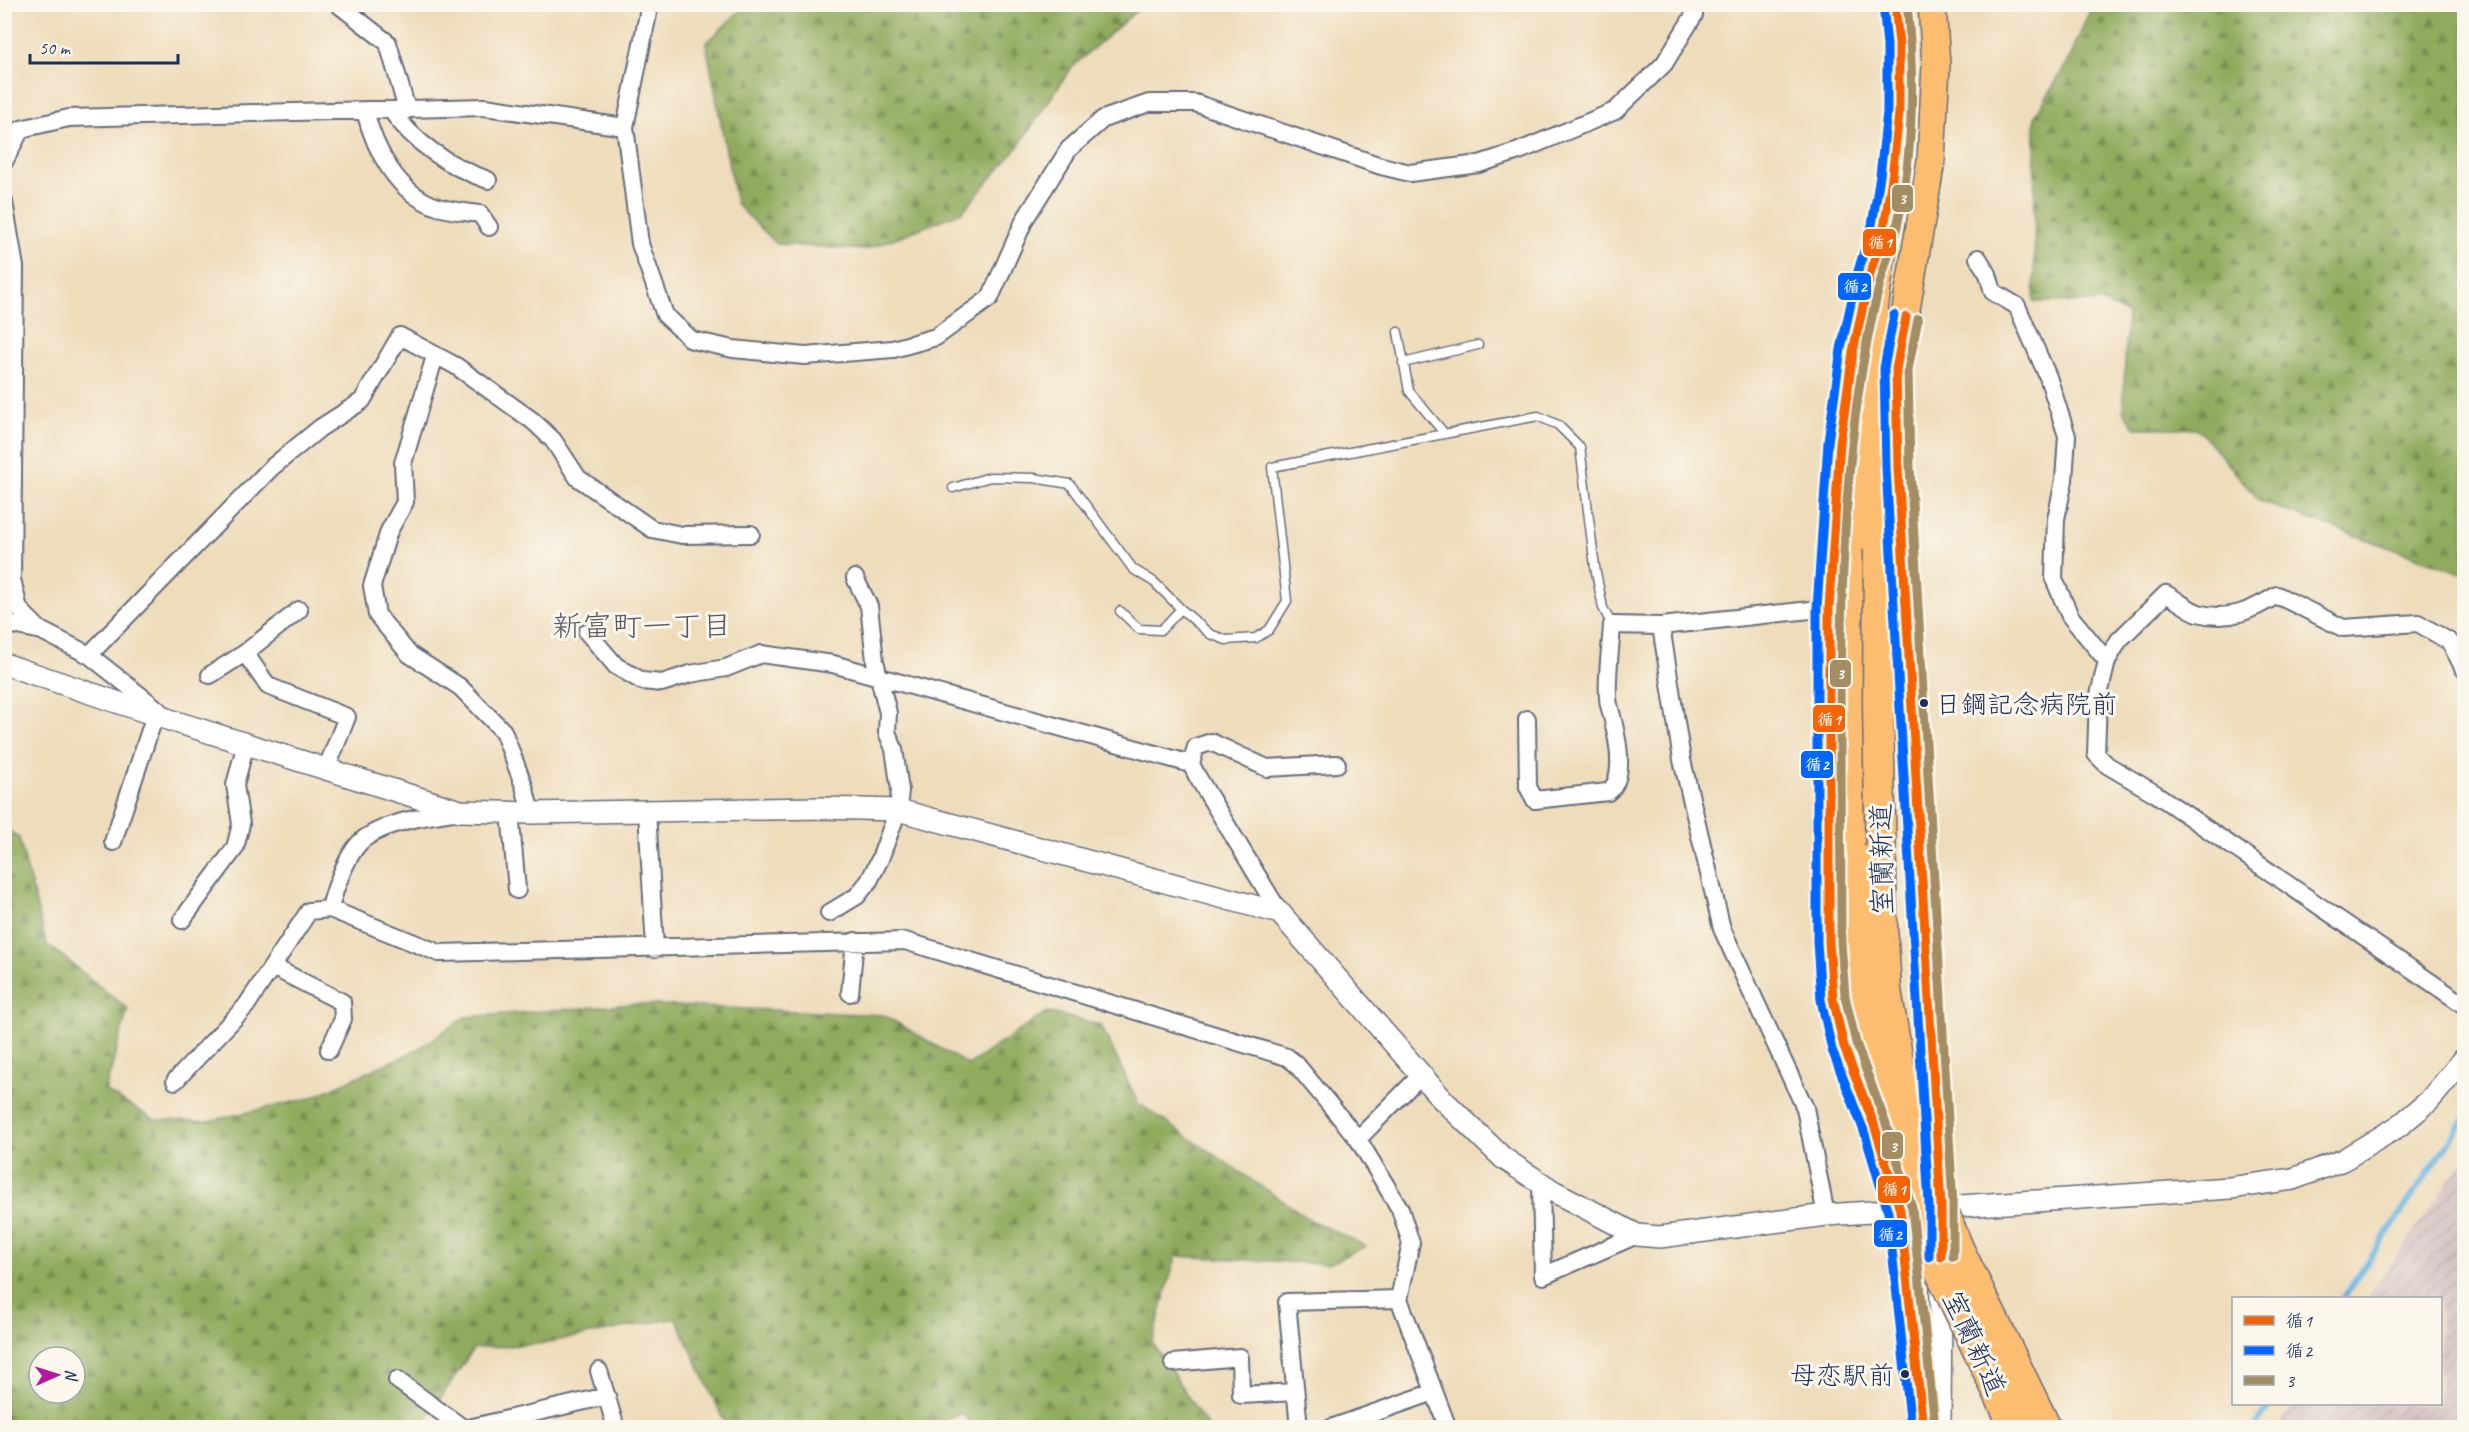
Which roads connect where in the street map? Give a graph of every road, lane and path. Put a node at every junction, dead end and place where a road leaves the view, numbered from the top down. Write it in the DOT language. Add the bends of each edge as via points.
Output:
graph roads {
  1 [pos="338,4"];
  2 [pos="650,4"];
  3 [pos="1695,4"];
  4 [pos="1895,4"];
  5 [pos="1932,4"];
  6 [pos="399,110"];
  7 [pos="365,111"];
  8 [pos="625,127"];
  9 [pos="4,162"];
  10 [pos="488,180"];
  11 [pos="4,202"];
  12 [pos="489,227"];
  13 [pos="1884,228"];
  14 [pos="1978,258"];
  15 [pos="1398,332"];
  16 [pos="1478,345"];
  17 [pos="435,356"];
  18 [pos="1403,363"];
  19 [pos="1896,369"];
  20 [pos="1444,433"];
  21 [pos="953,488"];
  22 [pos="751,534"];
  23 [pos="1867,549"];
  24 [pos="855,579"];
  25 [pos="1829,608"];
  26 [pos="1181,609"];
  27 [pos="299,610"];
  28 [pos="1120,611"];
  29 [pos="4,623"];
  30 [pos="1612,625"];
  31 [pos="1661,626"];
  32 [pos="45,632"];
  33 [pos="587,632"];
  34 [pos="245,653"];
  35 [pos="89,655"];
  36 [pos="2107,661"];
  37 [pos="4,664"];
  38 [pos="2464,669"];
  39 [pos="210,675"];
  40 [pos="879,677"];
  41 [pos="164,718"];
  42 [pos="1527,719"];
  43 [pos="246,743"];
  44 [pos="1191,764"];
  45 [pos="1337,764"];
  46 [pos="327,767"];
  47 [pos="898,810"];
  48 [pos="460,811"];
  49 [pos="647,811"];
  50 [pos="520,813"];
  51 [pos="113,842"];
  52 [pos="518,890"];
  53 [pos="330,909"];
  54 [pos="829,913"];
  55 [pos="1280,914"];
  56 [pos="182,920"];
  57 [pos="855,941"];
  58 [pos="655,949"];
  59 [pos="273,967"];
  60 [pos="850,993"];
  61 [pos="2464,1005"];
  62 [pos="329,1050"];
  63 [pos="2464,1059"];
  64 [pos="1422,1074"];
  65 [pos="175,1081"];
  66 [pos="1358,1139"];
  67 [pos="1541,1183"];
  68 [pos="1951,1206"];
  69 [pos="1900,1210"];
  70 [pos="1826,1215"];
  71 [pos="1637,1234"];
  72 [pos="1400,1299"];
  73 [pos="1173,1363"];
  74 [pos="599,1371"];
  75 [pos="397,1380"];
  76 [pos="1295,1392"];
  77 [pos="1434,1392"];
  78 [pos="607,1396"];
  79 [pos="463,1428"];
  80 [pos="468,1428"];
  81 [pos="616,1428"];
  82 [pos="1299,1428"];
  83 [pos="1331,1428"];
  84 [pos="1448,1428"];
  85 [pos="1923,1428"];
  86 [pos="1940,1428"];
  87 [pos="2014,1428"];
  88 [pos="2046,1428"];
  1 -- 6 [label="street" via="388,43"];
  2 -- 8 [label="street"];
  3 -- 8 [label="street" via="1694,15 1664,64 1615,111 1479,164 1410,173 1195,103 1149,103 1103,119 1069,149 1025,219 990,298 936,336 893,349 805,356 733,349 692,340 664,315 640,244"];
  4 -- 13 [label="highway" via="1899,113"];
  5 -- 19 [label="highway" via="1936,65 1931,161"];
  6 -- 7 [label="street"];
  6 -- 8 [label="street" via="485,107"];
  6 -- 10 [label="street" via="406,132 463,171"];
  7 -- 9 [label="street" via="69,118 21,129"];
  7 -- 12 [label="street" via="372,139 400,184 437,207 480,214"];
  11 -- 32 [label="street" via="15,267 12,579 19,609"];
  13 -- 23 [label="highway, 室蘭新道" via="1861,420"];
  13 -- 25 [label="highway" via="1853,352 1840,443"];
  14 -- 36 [label="street" via="1993,292 2017,306 2048,377 2067,436 2056,519 2054,579 2070,616"];
  15 -- 18 [label="lane"];
  16 -- 18 [label="lane"];
  17 -- 22 [label="street" via="456,366 533,421 552,440 578,478 652,529 682,535"];
  17 -- 35 [label="street" via="400,336 362,400 271,468"];
  17 -- 50 [label="street" via="403,463 405,502 389,531 372,586 376,615 409,654 460,687 504,731 524,786"];
  18 -- 20 [label="lane" via="1408,391"];
  19 -- 23 [label="highway, 室蘭新道" via="1882,484"];
  19 -- 68 [label="highway" via="1900,509"];
  20 -- 26 [label="lane" via="1272,467 1287,601 1269,630 1256,638 1226,640 1210,634"];
  20 -- 30 [label="lane" via="1538,416 1558,425 1580,447 1599,588"];
  21 -- 26 [label="lane" via="990,477 1070,484 1133,569 1154,582"];
  23 -- 87 [label="highway, 室蘭新道, bridge" via="1854,856 1857,961 1865,1031 1884,1119 1902,1178"];
  23 -- 88 [label="highway, 室蘭新道, bridge" via="1878,703 1886,990 1901,1079 1925,1165 1958,1248"];
  24 -- 40 [label="street" via="869,606"];
  25 -- 31 [label="street"];
  25 -- 69 [label="highway" via="1829,942 1833,998 1844,1047 1875,1127"];
  26 -- 28 [label="lane" via="1161,630 1139,629"];
  27 -- 34 [label="street"];
  29 -- 32 [label="street"];
  30 -- 31 [label="street"];
  30 -- 42 [label="street" via="1609,704 1614,717 1619,773 1616,787 1589,796 1535,800 1528,787"];
  31 -- 70 [label="street" via="1682,760 1722,929 1805,1108"];
  32 -- 35 [label="street"];
  33 -- 40 [label="street" via="616,666 642,681 662,683 726,668 762,654 833,664"];
  34 -- 39 [label="street"];
  34 -- 46 [label="street" via="268,686 347,717"];
  35 -- 41 [label="street"];
  36 -- 38 [label="street" via="2119,640 2166,594 2198,613 2220,615 2247,613 2277,595 2343,628 2418,623 2450,642"];
  36 -- 61 [label="street" via="2098,699 2096,754 2107,765 2156,794"];
  37 -- 41 [label="street"];
  40 -- 44 [label="street"];
  40 -- 47 [label="street" via="900,780"];
  41 -- 43 [label="street"];
  41 -- 51 [label="street"];
  43 -- 46 [label="street"];
  43 -- 56 [label="street" via="235,785 241,824 235,848"];
  44 -- 45 [label="street" via="1196,747 1211,742 1267,768"];
  44 -- 55 [label="street"];
  46 -- 48 [label="street"];
  47 -- 49 [label="street"];
  47 -- 54 [label="street" via="869,881 857,896"];
  47 -- 55 [label="street"];
  48 -- 50 [label="street"];
  48 -- 53 [label="street" via="407,820 363,839 336,881"];
  49 -- 50 [label="street"];
  49 -- 58 [label="street"];
  50 -- 52 [label="street"];
  53 -- 58 [label="street" via="439,953"];
  53 -- 59 [label="street" via="309,911"];
  55 -- 64 [label="street"];
  57 -- 58 [label="street"];
  57 -- 60 [label="street"];
  57 -- 66 [label="street" via="905,941 1287,1057"];
  59 -- 62 [label="street" via="342,1002 343,1019"];
  59 -- 65 [label="street" via="246,1006"];
  63 -- 68 [label="street" via="2429,1101 2399,1126 2343,1160 2293,1179 2230,1188"];
  64 -- 66 [label="street"];
  64 -- 67 [label="street" via="1503,1158"];
  66 -- 72 [label="street" via="1400,1209 1411,1243"];
  67 -- 71 [label="street"];
  67 -- 71 [label="street" via="1543,1276"];
  68 -- 69 [label="street"];
  68 -- 86 [label="street"];
  69 -- 70 [label="street"];
  69 -- 85 [label="street"];
  70 -- 71 [label="street" via="1660,1237"];
  72 -- 76 [label="street" via="1287,1302"];
  72 -- 77 [label="street"];
  73 -- 76 [label="street" via="1240,1357 1241,1395"];
  74 -- 78 [label="street"];
  75 -- 79 [label="street"];
  76 -- 82 [label="street"];
  77 -- 83 [label="street"];
  77 -- 84 [label="street"];
  78 -- 80 [label="street"];
  78 -- 81 [label="street"];
}
